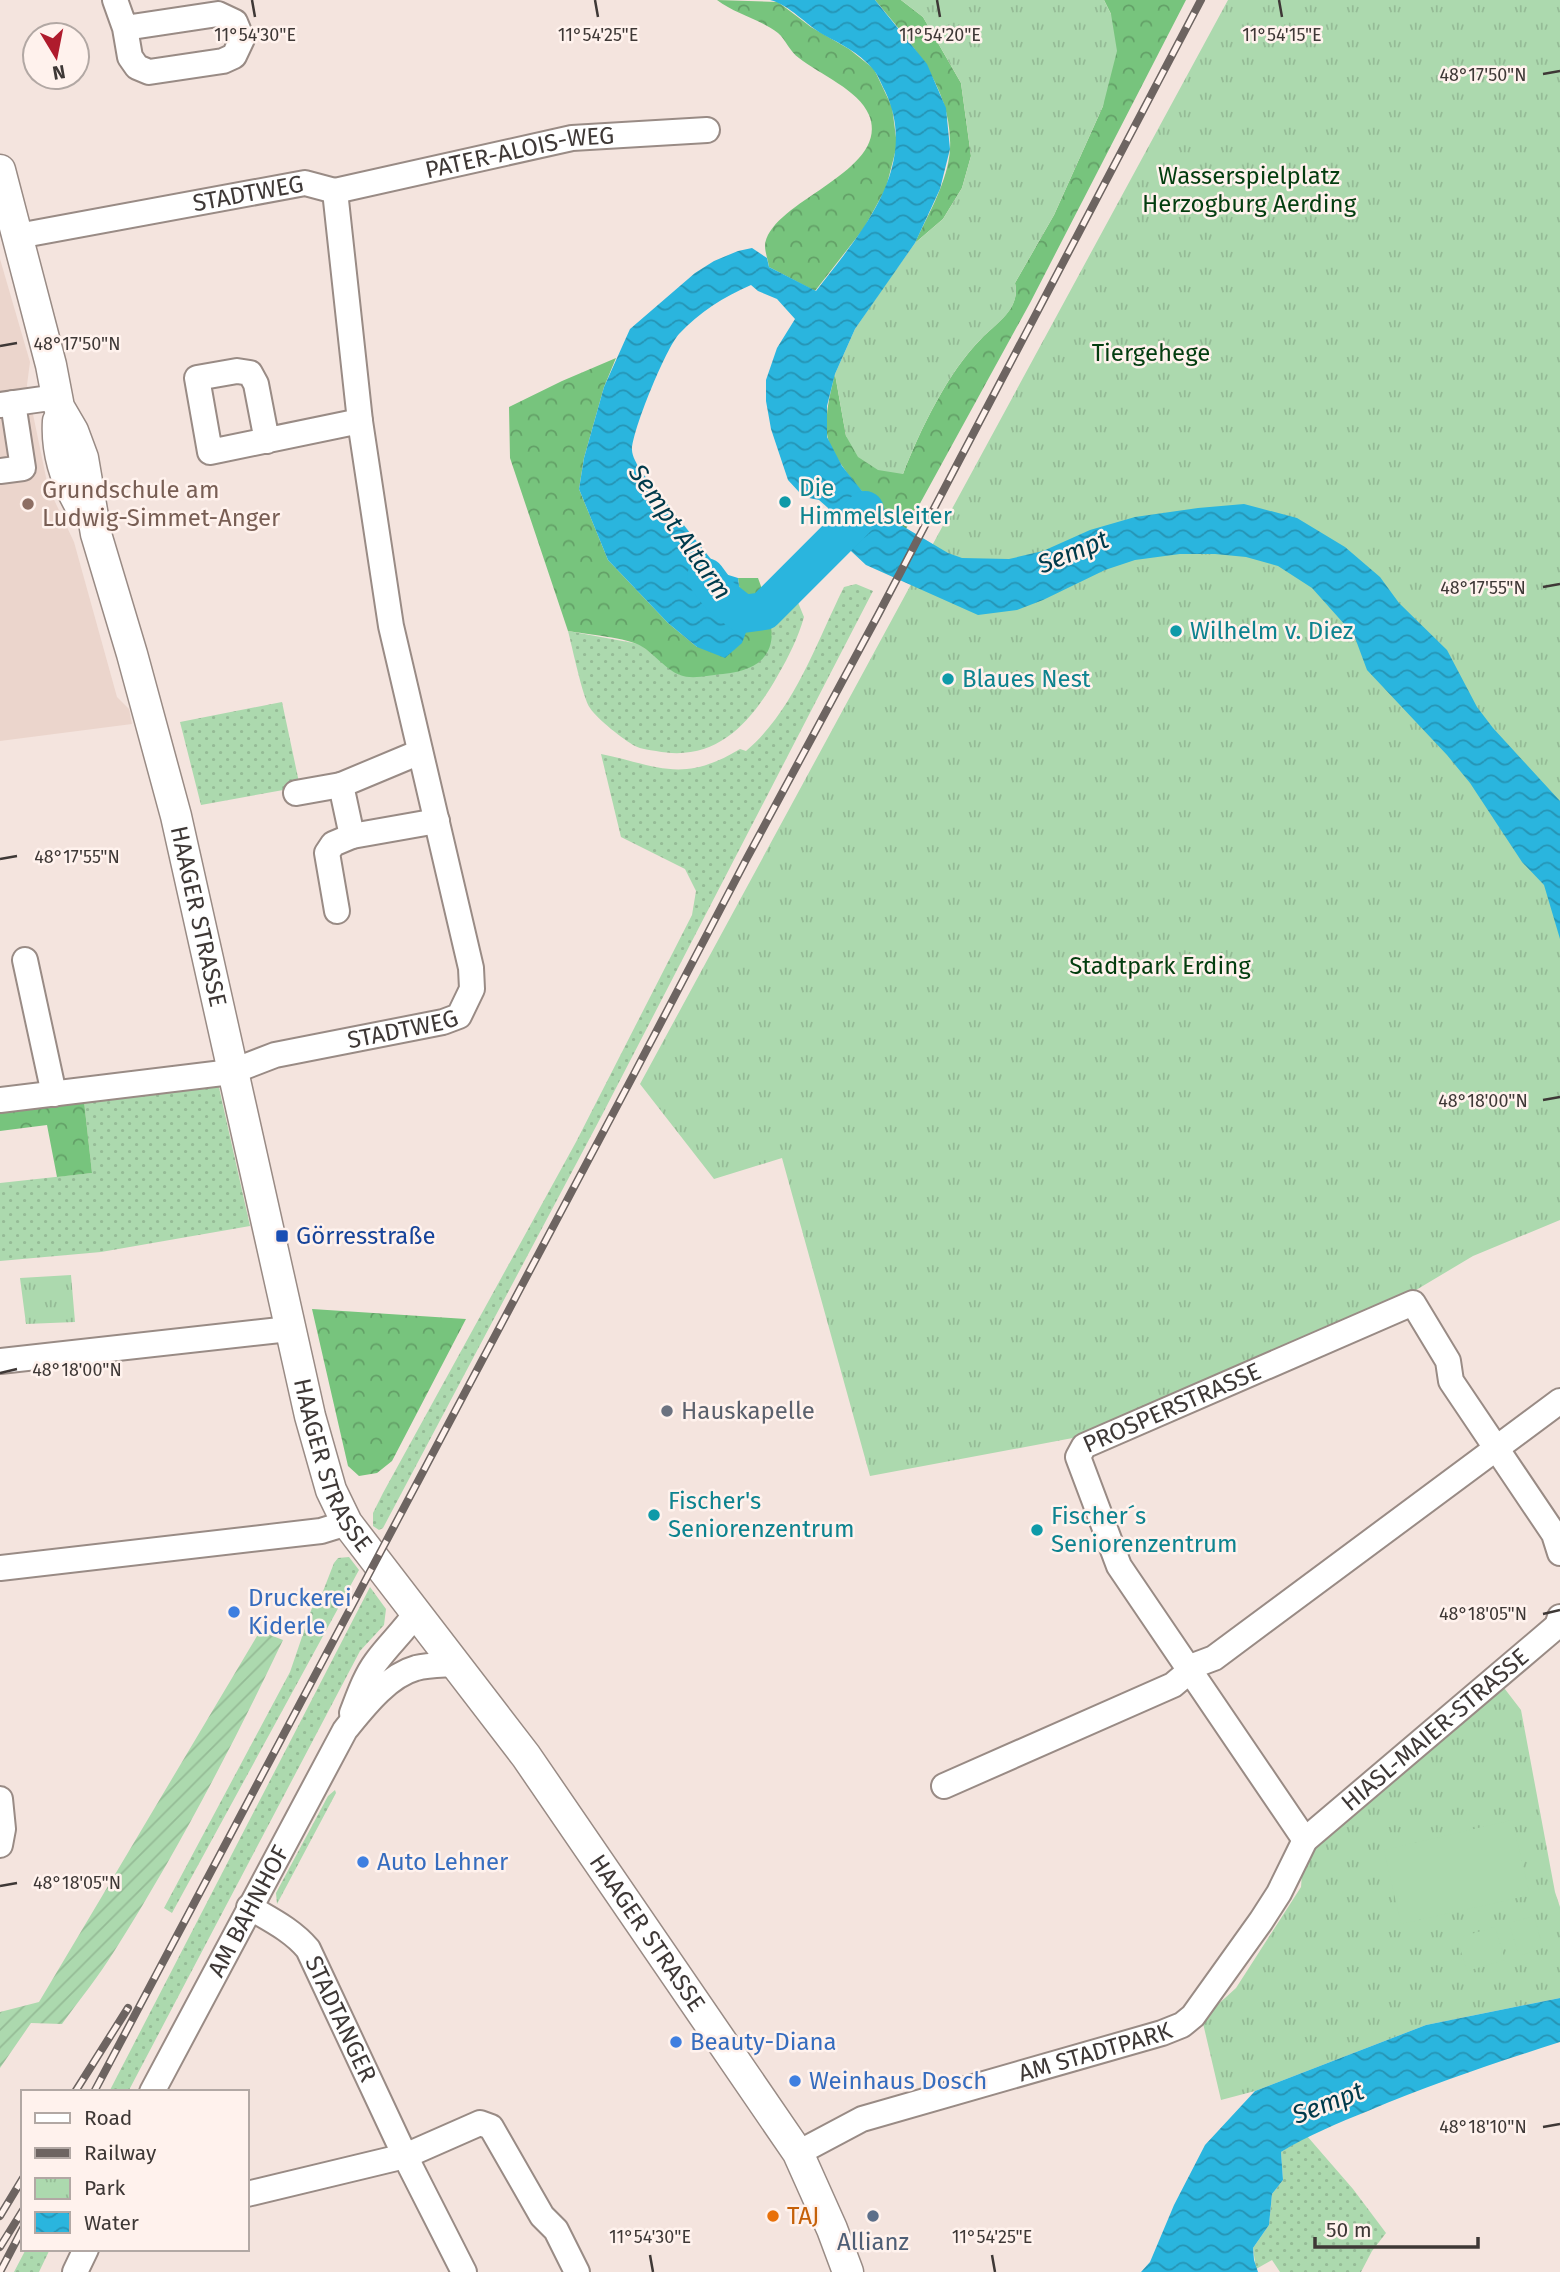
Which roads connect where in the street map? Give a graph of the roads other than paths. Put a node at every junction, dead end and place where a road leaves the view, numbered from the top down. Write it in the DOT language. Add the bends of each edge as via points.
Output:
graph roads {
  1 [pos="115,0"];
  2 [pos="125,28"];
  3 [pos="707,130"];
  4 [pos="0,170"];
  5 [pos="335,191"];
  6 [pos="18,236"];
  7 [pos="58,402"];
  8 [pos="6,404"];
  9 [pos="360,421"];
  10 [pos="267,442"];
  11 [pos="0,471"];
  12 [pos="420,752"];
  13 [pos="341,785"];
  14 [pos="296,793"];
  15 [pos="437,821"];
  16 [pos="352,836"];
  17 [pos="337,911"];
  18 [pos="25,960"];
  19 [pos="232,1072"];
  20 [pos="54,1094"];
  21 [pos="0,1100"];
  22 [pos="289,1329"];
  23 [pos="0,1361"];
  24 [pos="1560,1401"];
  25 [pos="1498,1449"];
  26 [pos="347,1523"];
  27 [pos="1560,1553"];
  28 [pos="0,1569"];
  29 [pos="416,1613"];
  30 [pos="1560,1617"];
  31 [pos="455,1664"];
  32 [pos="1190,1670"];
  33 [pos="345,1730"];
  34 [pos="944,1786"];
  35 [pos="0,1799"];
  36 [pos="1305,1840"];
  37 [pos="0,1845"];
  38 [pos="249,1907"];
  39 [pos="153,2090"];
  40 [pos="798,2153"];
  41 [pos="405,2156"];
  42 [pos="248,2194"];
  43 [pos="85,2251"];
  44 [pos="75,2272"];
  45 [pos="464,2272"];
  46 [pos="578,2272"];
  47 [pos="848,2272"];
  1 -- 2 [label="street"];
  3 -- 5 [label="street, PATER-ALOIS-WEG" via="572,138"];
  4 -- 6 [label="street, HAAGER STRASSE"];
  5 -- 6 [label="street, STADTWEG" via="305,183"];
  5 -- 9 [label="street, STADTWEG"];
  6 -- 7 [label="street, HAAGER STRASSE"];
  7 -- 8 [label="street"];
  7 -- 19 [label="street, HAAGER STRASSE" via="83,458 96,534 176,816"];
  8 -- 11 [label="street" via="23,468"];
  9 -- 10 [label="street"];
  9 -- 12 [label="street, STADTWEG" via="391,626"];
  12 -- 13 [label="street"];
  12 -- 15 [label="street, STADTWEG"];
  13 -- 14 [label="street"];
  13 -- 16 [label="street"];
  15 -- 16 [label="street"];
  15 -- 19 [label="street, STADTWEG" via="471,968 472,989 458,1016 275,1055"];
  16 -- 17 [label="street" via="333,844 327,853"];
  18 -- 20 [label="street"];
  19 -- 20 [label="street"];
  19 -- 22 [label="street, HAAGER STRASSE"];
  20 -- 21 [label="street"];
  22 -- 23 [label="street"];
  22 -- 26 [label="street, HAAGER STRASSE" via="331,1490"];
  24 -- 25 [label="street"];
  25 -- 27 [label="street" via="1553,1534"];
  25 -- 32 [label="street" via="1214,1658"];
  25 -- 32 [label="street, PROSPERSTRASSE" via="1451,1381 1448,1361 1413,1303 1084,1446 1078,1457 1119,1566"];
  26 -- 28 [label="street" via="321,1531"];
  26 -- 29 [label="street, HAAGER STRASSE"];
  29 -- 31 [label="street, HAAGER STRASSE"];
  29 -- 33 [label="street, AM BAHNHOF" via="376,1662"];
  30 -- 36 [label="street, HIASL-MAIER-STRASSE" via="1557,1626"];
  31 -- 33 [label="street, AM BAHNHOF" via="406,1671 373,1698"];
  31 -- 40 [label="street, HAAGER STRASSE" via="526,1756"];
  32 -- 34 [label="street" via="1173,1685"];
  32 -- 36 [label="street, PROSPERSTRASSE"];
  33 -- 38 [label="street, AM BAHNHOF"];
  35 -- 37 [label="street"];
  36 -- 40 [label="street, AM STADTPARK" via="1261,1922 1181,2025 862,2119"];
  38 -- 39 [label="street, AM BAHNHOF"];
  38 -- 41 [label="street, STADTANGER" via="285,1927 308,1949"];
  40 -- 47 [label="street, HAAGER STRASSE"];
  41 -- 42 [label="street"];
  41 -- 45 [label="street, STADTANGER"];
  41 -- 46 [label="street" via="480,2123 491,2127"];
  43 -- 44 [label="street"];
}
